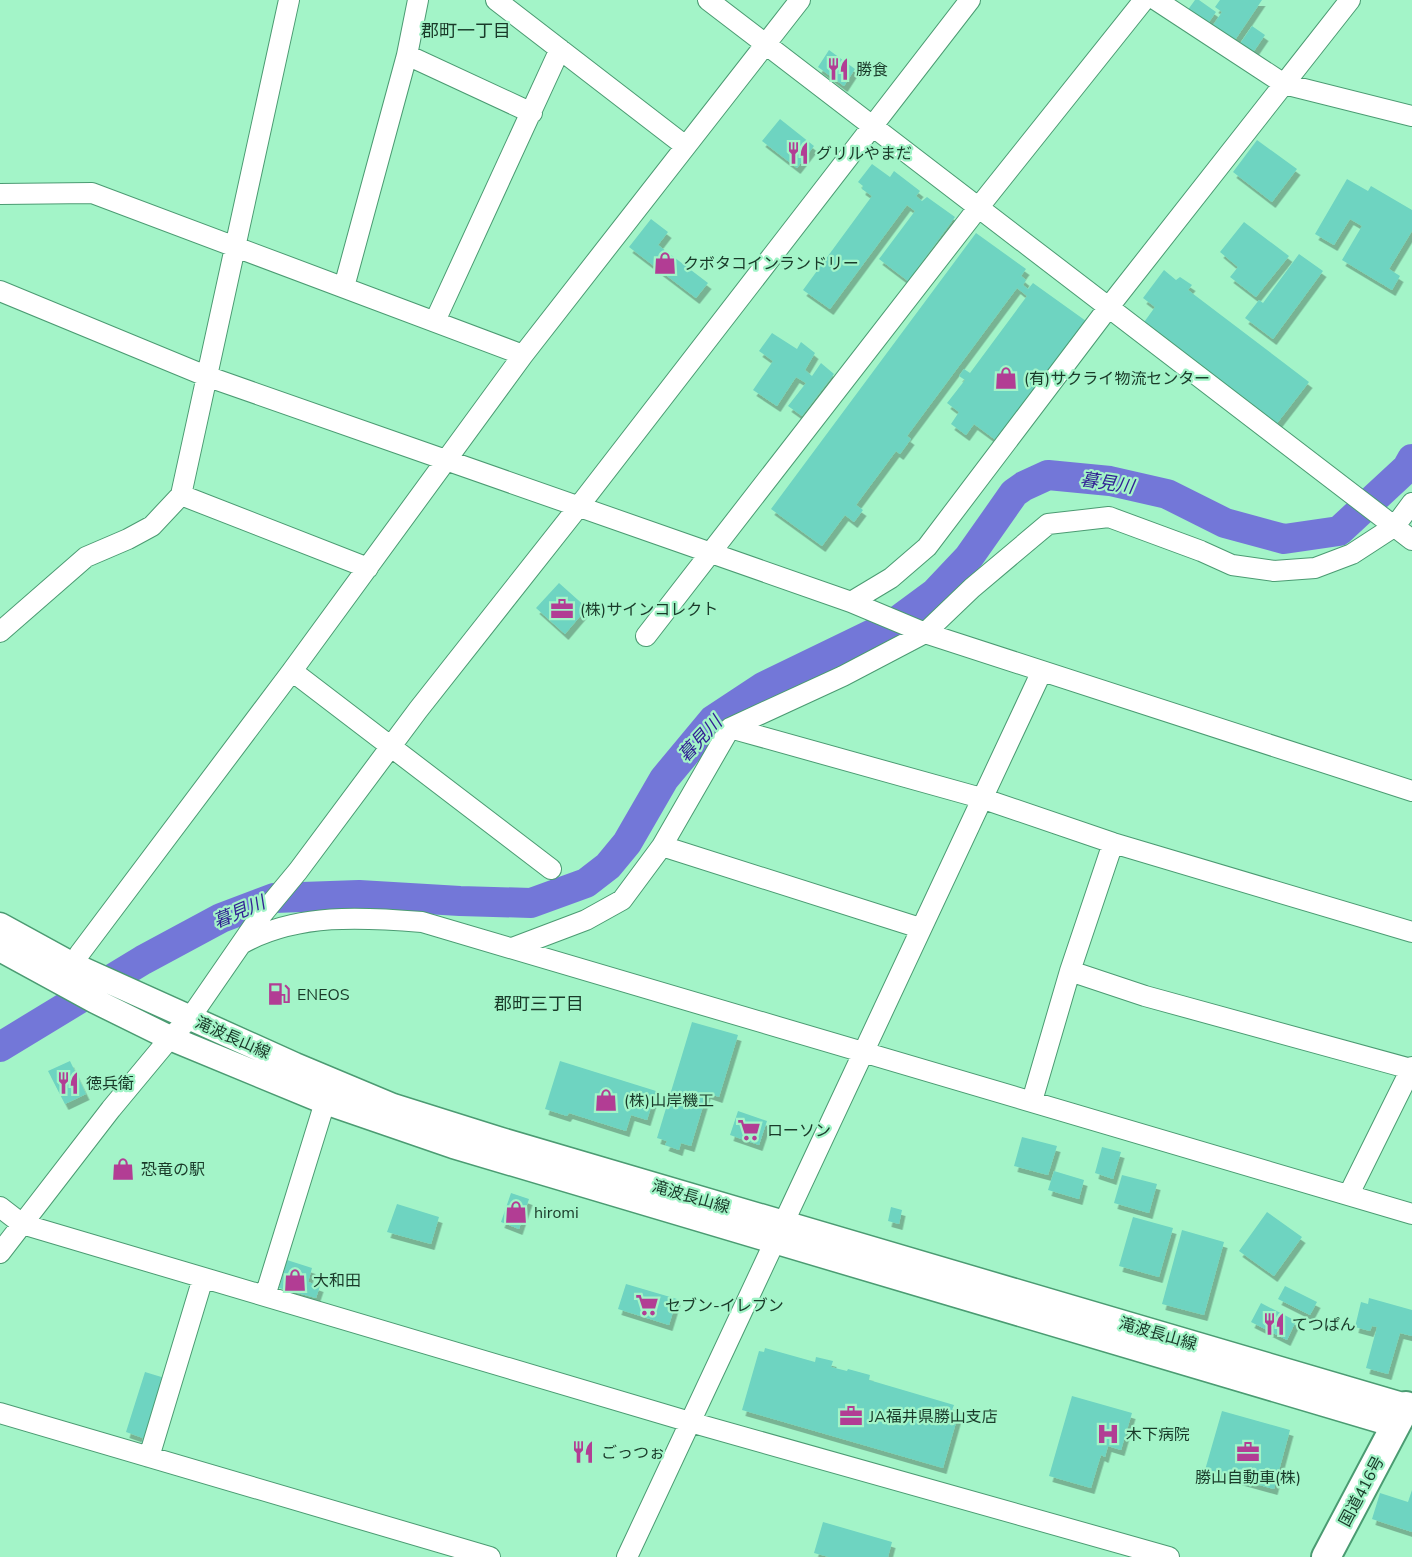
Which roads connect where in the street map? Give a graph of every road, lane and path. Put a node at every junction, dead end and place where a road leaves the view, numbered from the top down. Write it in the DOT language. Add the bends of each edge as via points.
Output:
graph roads {
  1 [pos="289,0"];
  2 [pos="418,0"];
  3 [pos="496,0"];
  4 [pos="708,0"];
  5 [pos="800,0"];
  6 [pos="970,0"];
  7 [pos="1144,0"];
  8 [pos="1156,0"];
  9 [pos="1350,0"];
  10 [pos="765,44"];
  11 [pos="560,50"];
  12 [pos="407,55"];
  13 [pos="1284,84"];
  14 [pos="532,113"];
  15 [pos="1412,116"];
  16 [pos="872,127"];
  17 [pos="684,145"];
  18 [pos="0,194"];
  19 [pos="978,208"];
  20 [pos="235,246"];
  21 [pos="344,287"];
  22 [pos="0,291"];
  23 [pos="1108,308"];
  24 [pos="435,321"];
  25 [pos="523,355"];
  26 [pos="206,376"];
  27 [pos="445,461"];
  28 [pos="181,495"];
  29 [pos="1412,503"];
  30 [pos="579,506"];
  31 [pos="1395,526"];
  32 [pos="1412,540"];
  33 [pos="710,553"];
  34 [pos="368,568"];
  35 [pos="855,604"];
  36 [pos="0,632"];
  37 [pos="925,633"];
  38 [pos="646,636"];
  39 [pos="292,671"];
  40 [pos="1042,671"];
  41 [pos="730,728"];
  42 [pos="390,747"];
  43 [pos="1412,791"];
  44 [pos="981,798"];
  45 [pos="1113,843"];
  46 [pos="662,846"];
  47 [pos="550,869"];
  48 [pos="0,925"];
  49 [pos="920,928"];
  50 [pos="1412,932"];
  51 [pos="240,945"];
  52 [pos="512,948"];
  53 [pos="3,954"];
  54 [pos="1070,971"];
  55 [pos="71,972"];
  56 [pos="190,1018"];
  57 [pos="170,1038"];
  58 [pos="861,1052"];
  59 [pos="1412,1068"];
  60 [pos="1032,1101"];
  61 [pos="325,1102"];
  62 [pos="1349,1194"];
  63 [pos="0,1208"];
  64 [pos="1412,1214"];
  65 [pos="22,1224"];
  66 [pos="778,1232"];
  67 [pos="0,1253"];
  68 [pos="203,1278"];
  69 [pos="265,1296"];
  70 [pos="1407,1412"];
  71 [pos="0,1413"];
  72 [pos="690,1422"];
  73 [pos="149,1457"];
  74 [pos="490,1557"];
  75 [pos="627,1557"];
  76 [pos="1169,1557"];
  77 [pos="1326,1557"];
  1 -- 20 [label="street"];
  2 -- 12 [label="street"];
  3 -- 11 [label="street"];
  4 -- 10 [label="street"];
  5 -- 10 [label="street"];
  6 -- 16 [label="street"];
  7 -- 19 [label="street"];
  8 -- 13 [label="street"];
  9 -- 13 [label="street"];
  10 -- 16 [label="street"];
  10 -- 17 [label="street"];
  11 -- 14 [label="street"];
  11 -- 17 [label="street"];
  12 -- 14 [label="street"];
  12 -- 21 [label="street"];
  13 -- 15 [label="street"];
  13 -- 23 [label="street"];
  14 -- 24 [label="street"];
  16 -- 19 [label="street"];
  16 -- 30 [label="street"];
  17 -- 25 [label="street"];
  18 -- 20 [label="street" via="92,193"];
  19 -- 23 [label="street"];
  19 -- 33 [label="street"];
  20 -- 21 [label="street"];
  20 -- 26 [label="street"];
  21 -- 24 [label="street"];
  22 -- 26 [label="street"];
  23 -- 31 [label="street"];
  23 -- 35 [label="street" via="927,547"];
  24 -- 25 [label="street"];
  25 -- 27 [label="street"];
  26 -- 27 [label="street"];
  26 -- 28 [label="street"];
  27 -- 30 [label="street"];
  27 -- 34 [label="street"];
  28 -- 34 [label="street"];
  28 -- 36 [label="street" via="152,526 86,557"];
  29 -- 31 [label="street"];
  30 -- 33 [label="street"];
  30 -- 42 [label="street"];
  31 -- 32 [label="street"];
  31 -- 37 [label="street" via="1352,554 1315,568 1274,571 1232,565 1109,517 1048,524"];
  33 -- 35 [label="street"];
  33 -- 38 [label="street"];
  34 -- 39 [label="street"];
  35 -- 37 [label="street"];
  37 -- 40 [label="street"];
  37 -- 41 [label="street"];
  39 -- 42 [label="street"];
  39 -- 55 [label="street"];
  40 -- 43 [label="street"];
  40 -- 44 [label="street"];
  41 -- 44 [label="street"];
  41 -- 46 [label="street"];
  42 -- 47 [label="street"];
  42 -- 51 [label="street"];
  44 -- 45 [label="street"];
  44 -- 49 [label="street"];
  45 -- 50 [label="street"];
  45 -- 54 [label="street"];
  46 -- 49 [label="street"];
  46 -- 52 [label="street" via="622,900 586,920"];
  48 -- 55 [label="main road, 滝波長山線"];
  49 -- 58 [label="street"];
  51 -- 52 [label="street" via="262,933 304,922 362,917 422,922"];
  51 -- 56 [label="street"];
  52 -- 58 [label="street"];
  53 -- 55 [label="main road, 滝波長山線"];
  54 -- 59 [label="street" via="1145,996"];
  54 -- 60 [label="street"];
  55 -- 56 [label="main road, 滝波長山線"];
  55 -- 57 [label="main road, 滝波長山線" via="115,1010"];
  56 -- 57 [label="street"];
  56 -- 66 [label="main road, 滝波長山線" via="393,1106"];
  57 -- 61 [label="main road, 滝波長山線"];
  57 -- 65 [label="street"];
  58 -- 60 [label="street"];
  58 -- 66 [label="street"];
  59 -- 62 [label="street"];
  60 -- 62 [label="street"];
  61 -- 66 [label="main road, 滝波長山線" via="453,1146"];
  61 -- 69 [label="street"];
  62 -- 64 [label="street"];
  63 -- 65 [label="street"];
  65 -- 67 [label="street"];
  65 -- 68 [label="street"];
  66 -- 70 [label="main road, 滝波長山線"];
  66 -- 72 [label="street"];
  68 -- 69 [label="street"];
  68 -- 73 [label="street"];
  69 -- 72 [label="street"];
  70 -- 77 [label="highway, 国道416号"];
  71 -- 73 [label="street"];
  72 -- 75 [label="street"];
  72 -- 76 [label="street"];
  73 -- 74 [label="street"];
}
